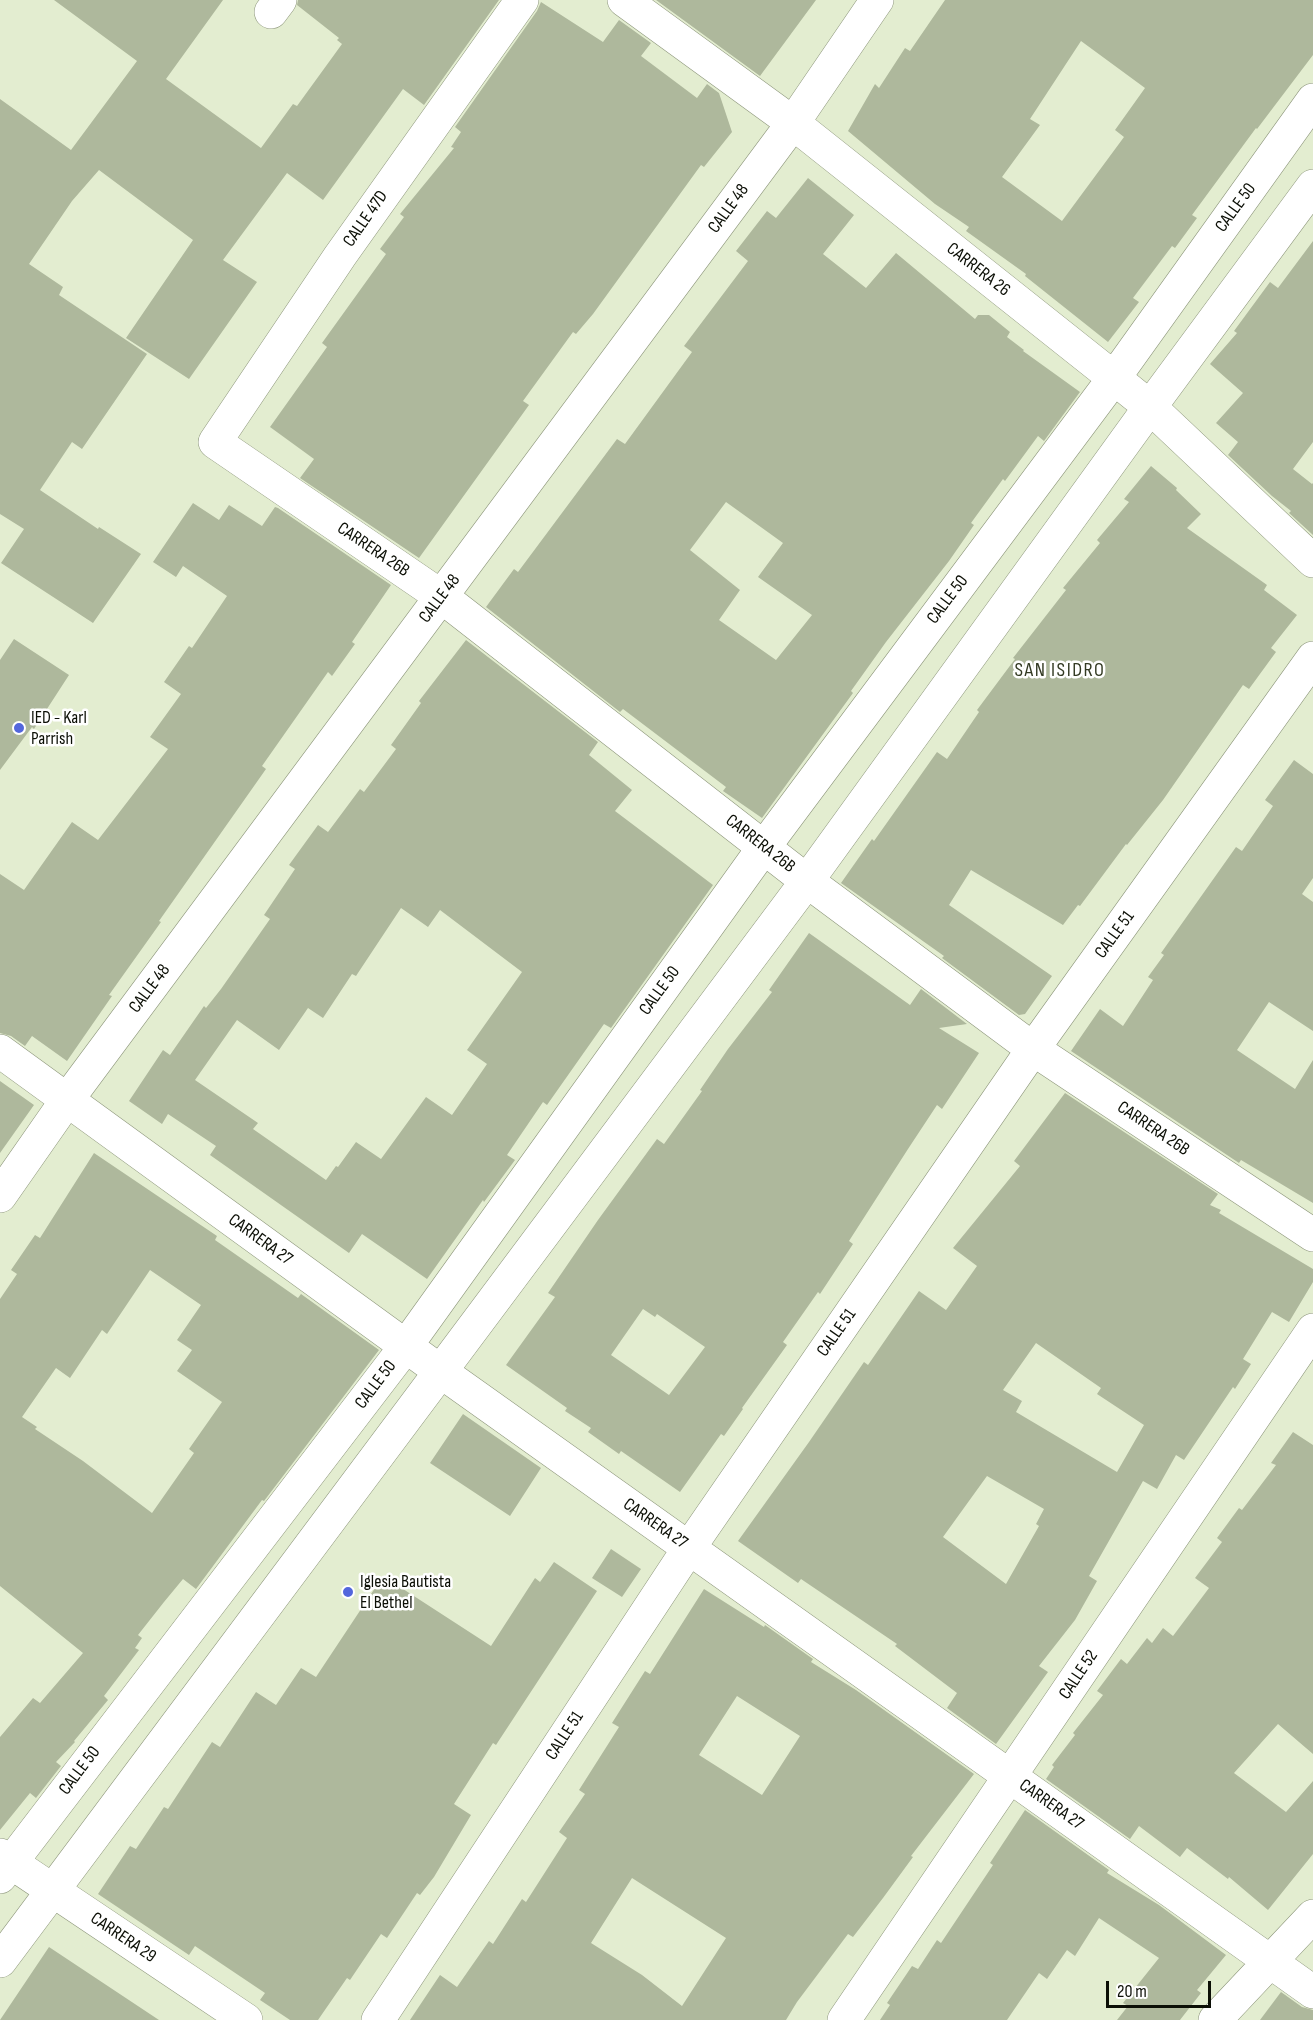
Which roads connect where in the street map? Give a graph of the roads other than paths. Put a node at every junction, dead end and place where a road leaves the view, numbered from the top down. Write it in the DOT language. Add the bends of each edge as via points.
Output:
graph roads {
  1 [pos="522,0"];
  2 [pos="624,0"];
  3 [pos="877,0"];
  4 [pos="1313,100"];
  5 [pos="793,123"];
  6 [pos="1313,186"];
  7 [pos="1114,378"];
  8 [pos="1149,407"];
  9 [pos="215,442"];
  10 [pos="1313,561"];
  11 [pos="442,597"];
  12 [pos="1313,658"];
  13 [pos="764,847"];
  14 [pos="807,881"];
  15 [pos="1033,1049"];
  16 [pos="0,1051"];
  17 [pos="67,1100"];
  18 [pos="0,1196"];
  19 [pos="1313,1235"];
  20 [pos="1313,1330"];
  21 [pos="406,1346"];
  22 [pos="440,1371"];
  23 [pos="689,1548"];
  24 [pos="1010,1776"];
  25 [pos="3,1865"];
  26 [pos="52,1890"];
  27 [pos="1313,1916"];
  28 [pos="1269,1960"];
  29 [pos="0,1961"];
  30 [pos="1313,1992"];
  31 [pos="246,2020"];
  32 [pos="378,2020"];
  33 [pos="844,2020"];
  34 [pos="1215,2020"];
  1 -- 9 [label="street, CALLE 47D" via="340,256"];
  2 -- 5 [label="street, CARRERA 26"];
  3 -- 5 [label="street, CALLE 48"];
  4 -- 7 [label="street, CALLE 50"];
  5 -- 7 [label="street, CARRERA 26"];
  5 -- 11 [label="street, CALLE 48"];
  6 -- 8 [label="street"];
  7 -- 8 [label="street, CARRERA 26"];
  7 -- 13 [label="street, CALLE 50"];
  8 -- 10 [label="street, CARRERA 26"];
  8 -- 14 [label="street"];
  9 -- 11 [label="street, CARRERA 26B"];
  11 -- 13 [label="street, CARRERA 26B"];
  11 -- 17 [label="street, CALLE 48"];
  12 -- 15 [label="street, CALLE 51"];
  13 -- 14 [label="street, CARRERA 26B"];
  13 -- 21 [label="street, CALLE 50"];
  14 -- 15 [label="street, CARRERA 26B"];
  14 -- 22 [label="street"];
  15 -- 19 [label="street, CARRERA 26B"];
  15 -- 23 [label="street, CALLE 51"];
  16 -- 17 [label="street, CARRERA 27"];
  17 -- 18 [label="street, CALLE 48"];
  17 -- 21 [label="street, CARRERA 27"];
  20 -- 24 [label="street, CALLE 52"];
  21 -- 22 [label="street, CARRERA 27"];
  21 -- 25 [label="street, CALLE 50"];
  22 -- 23 [label="street, CARRERA 27"];
  22 -- 26 [label="street"];
  23 -- 24 [label="street, CARRERA 27"];
  23 -- 32 [label="street, CALLE 51"];
  24 -- 28 [label="street, CARRERA 27"];
  24 -- 33 [label="street, CALLE 52"];
  25 -- 26 [label="street, CARRERA 29"];
  26 -- 29 [label="street"];
  26 -- 31 [label="street, CARRERA 29"];
  27 -- 28 [label="street"];
  28 -- 30 [label="street, CARRERA 27"];
  28 -- 34 [label="street"];
}
